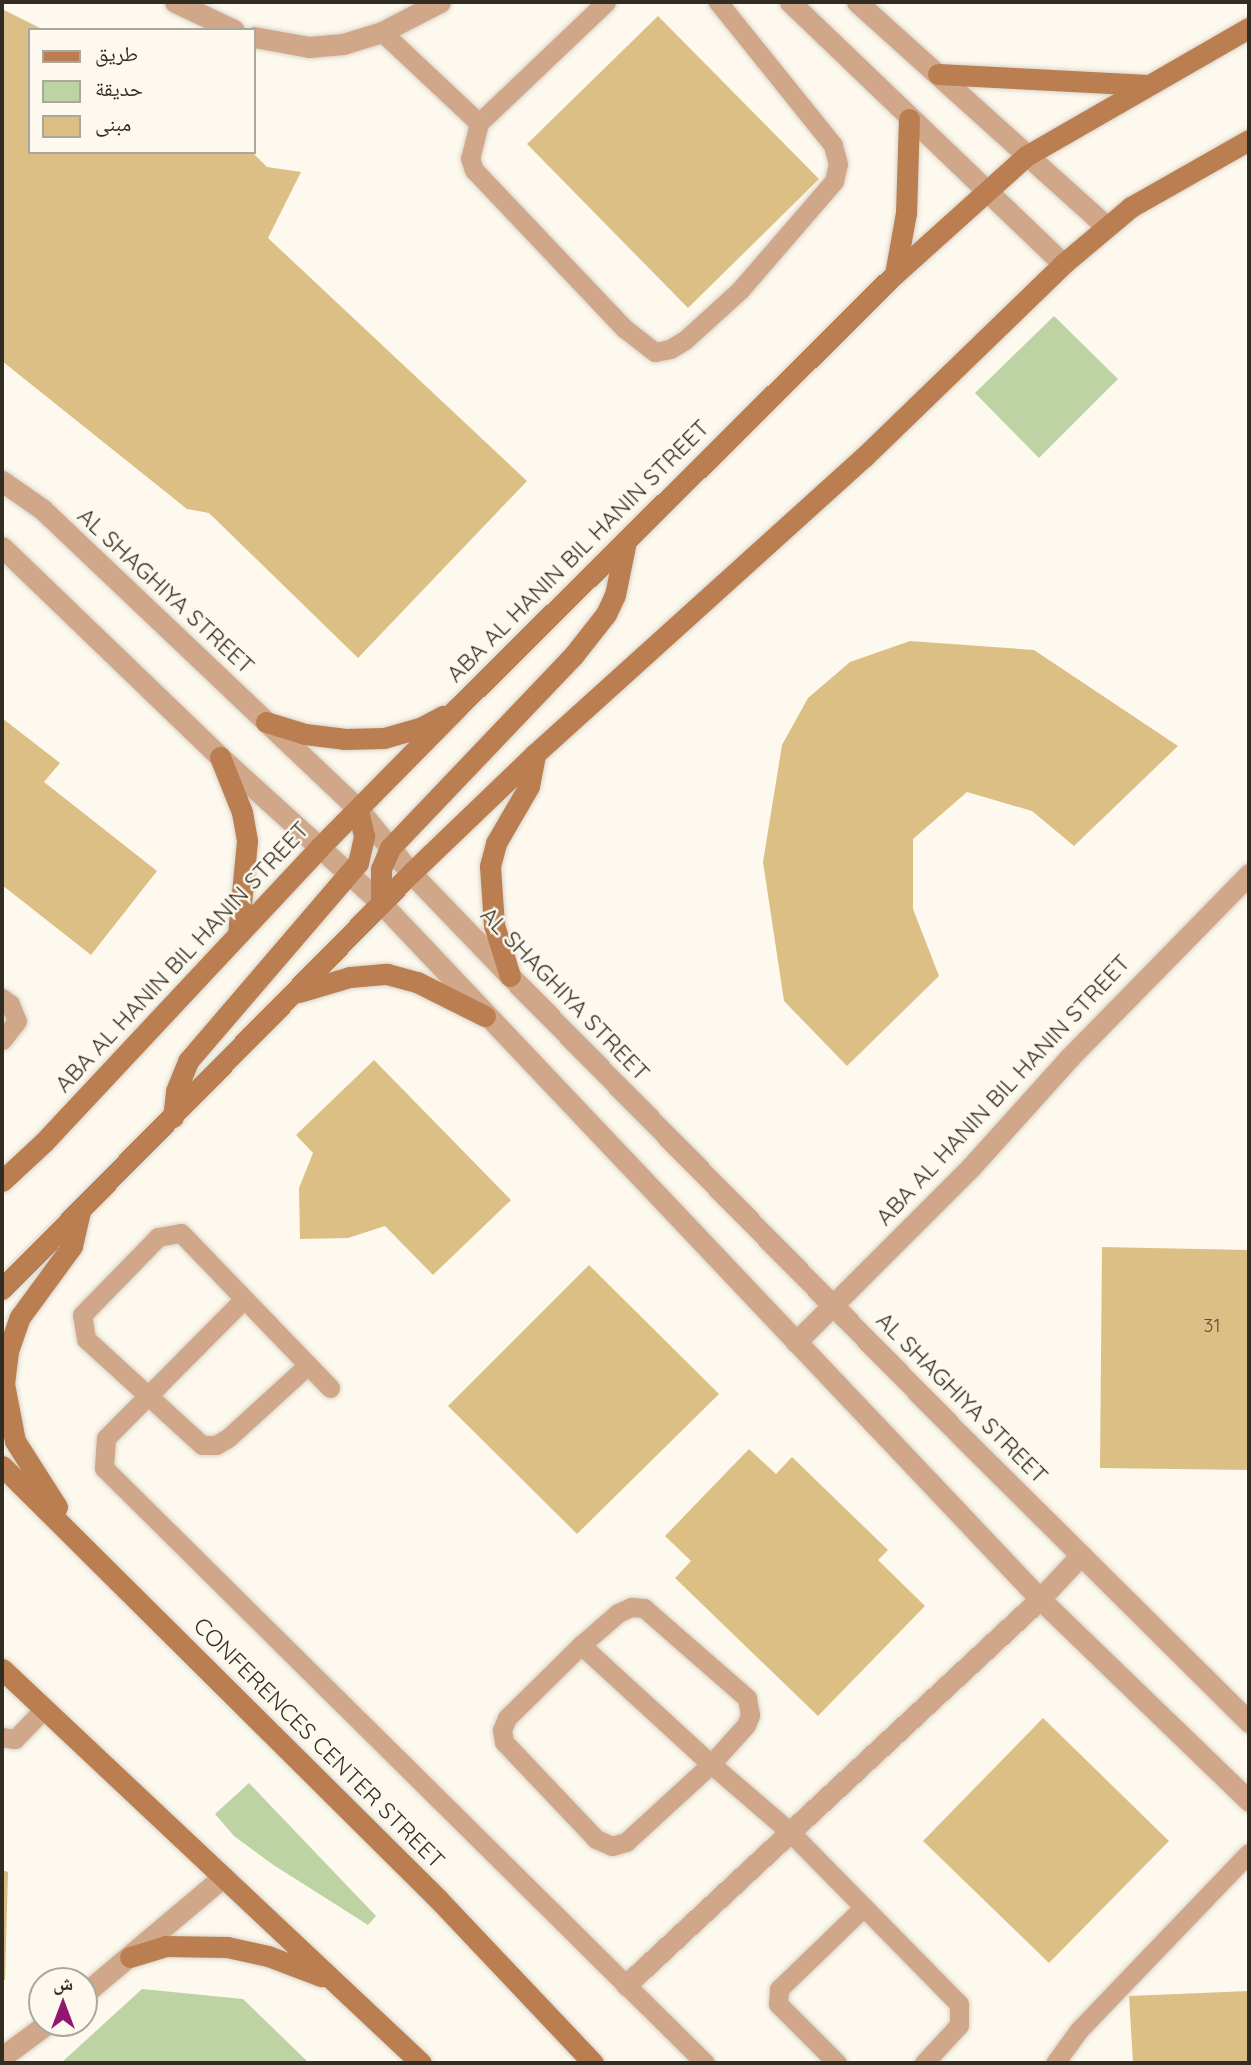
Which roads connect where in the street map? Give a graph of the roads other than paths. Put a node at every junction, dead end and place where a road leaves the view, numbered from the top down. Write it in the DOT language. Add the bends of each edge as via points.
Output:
graph roads {
  1 [pos="175,2"];
  2 [pos="440,2"];
  3 [pos="606,2"];
  4 [pos="718,2"];
  5 [pos="790,2"];
  6 [pos="857,2"];
  7 [pos="230,28"];
  8 [pos="1249,28"];
  9 [pos="382,32"];
  10 [pos="256,37"];
  11 [pos="938,74"];
  12 [pos="1148,85"];
  13 [pos="909,119"];
  14 [pos="479,122"];
  15 [pos="1249,140"];
  16 [pos="1026,156"];
  17 [pos="986,190"];
  18 [pos="1106,226"];
  19 [pos="1063,264"];
  20 [pos="895,274"];
  21 [pos="2,481"];
  22 [pos="626,541"];
  23 [pos="2,547"];
  24 [pos="457,708"];
  25 [pos="266,722"];
  26 [pos="535,754"];
  27 [pos="220,757"];
  28 [pos="358,809"];
  29 [pos="320,847"];
  30 [pos="390,848"];
  31 [pos="411,873"];
  32 [pos="1249,874"];
  33 [pos="351,875"];
  34 [pos="381,903"];
  35 [pos="238,934"];
  36 [pos="510,976"];
  37 [pos="297,992"];
  38 [pos="2,998"];
  39 [pos="485,1016"];
  40 [pos="2,1040"];
  41 [pos="173,1117"];
  42 [pos="44,1142"];
  43 [pos="2,1162"];
  44 [pos="2,1181"];
  45 [pos="80,1210"];
  46 [pos="2,1289"];
  47 [pos="244,1299"];
  48 [pos="834,1306"];
  49 [pos="796,1342"];
  50 [pos="308,1365"];
  51 [pos="330,1388"];
  52 [pos="147,1394"];
  53 [pos="2,1466"];
  54 [pos="75,1535"];
  55 [pos="1082,1555"];
  56 [pos="1040,1598"];
  57 [pos="581,1645"];
  58 [pos="2,1669"];
  59 [pos="43,1710"];
  60 [pos="1249,1721"];
  61 [pos="2,1737"];
  62 [pos="710,1764"];
  63 [pos="1249,1801"];
  64 [pos="790,1832"];
  65 [pos="1249,1853"];
  66 [pos="223,1877"];
  67 [pos="864,1907"];
  68 [pos="130,1957"];
  69 [pos="331,1979"];
  70 [pos="98,1983"];
  71 [pos="626,1985"];
  72 [pos="29,2037"];
  73 [pos="2,2057"];
  74 [pos="421,2063"];
  75 [pos="593,2063"];
  76 [pos="705,2063"];
  77 [pos="837,2063"];
  78 [pos="924,2063"];
  79 [pos="1055,2063"];
  1 -- 7 [label="street"];
  2 -- 9 [label="street"];
  3 -- 14 [label="lane"];
  4 -- 14 [label="lane" via="833,145 838,163 834,181 740,290 670,349 655,352 638,341 474,170 471,147"];
  5 -- 13 [label="street"];
  6 -- 11 [label="street"];
  8 -- 12 [label="street, ABA AL HANIN BIL HANIN STREET"];
  9 -- 10 [label="street" via="343,44 309,47"];
  9 -- 14 [label="lane"];
  11 -- 12 [label="street"];
  11 -- 16 [label="street"];
  12 -- 16 [label="street, ABA AL HANIN BIL HANIN STREET"];
  13 -- 17 [label="street"];
  13 -- 20 [label="street" via="907,202"];
  15 -- 18 [label="street" via="1170,183"];
  16 -- 17 [label="street, ABA AL HANIN BIL HANIN STREET"];
  16 -- 18 [label="street"];
  17 -- 19 [label="street"];
  17 -- 20 [label="street, ABA AL HANIN BIL HANIN STREET"];
  18 -- 19 [label="street"];
  19 -- 26 [label="street" via="864,457"];
  20 -- 22 [label="street, ABA AL HANIN BIL HANIN STREET"];
  21 -- 25 [label="street, AL SHAGHIYA STREET" via="42,509"];
  22 -- 24 [label="street, ABA AL HANIN BIL HANIN STREET"];
  22 -- 30 [label="street" via="615,595 606,614 573,656"];
  23 -- 27 [label="street"];
  24 -- 25 [label="street" via="422,727 384,737 325,737"];
  24 -- 28 [label="street, ABA AL HANIN BIL HANIN STREET"];
  25 -- 28 [label="street, AL SHAGHIYA STREET"];
  26 -- 31 [label="street"];
  26 -- 36 [label="street" via="529,786 496,843 491,866 494,925"];
  27 -- 29 [label="street"];
  27 -- 35 [label="street" via="242,812 247,841"];
  28 -- 29 [label="street, ABA AL HANIN BIL HANIN STREET"];
  28 -- 30 [label="street, AL SHAGHIYA STREET"];
  28 -- 33 [label="street" via="364,836"];
  29 -- 33 [label="street"];
  29 -- 35 [label="street, ABA AL HANIN BIL HANIN STREET"];
  30 -- 31 [label="street, AL SHAGHIYA STREET"];
  30 -- 34 [label="street" via="381,869"];
  31 -- 34 [label="street"];
  31 -- 36 [label="street, AL SHAGHIYA STREET"];
  32 -- 48 [label="street, ABA AL HANIN BIL HANIN STREET"];
  33 -- 34 [label="street"];
  33 -- 41 [label="street" via="188,1061 176,1091"];
  34 -- 37 [label="street"];
  34 -- 39 [label="street"];
  35 -- 42 [label="street, ABA AL HANIN BIL HANIN STREET"];
  36 -- 48 [label="street, AL SHAGHIYA STREET"];
  37 -- 39 [label="street" via="350,977 387,974 417,982"];
  37 -- 41 [label="street"];
  38 -- 40 [label="lane" via="17,1021"];
  39 -- 49 [label="street"];
  41 -- 45 [label="street"];
  42 -- 43 [label="street"];
  42 -- 44 [label="street, ABA AL HANIN BIL HANIN STREET"];
  45 -- 46 [label="street"];
  45 -- 54 [label="street" via="72,1246 20,1317 8,1351 4,1384 15,1441"];
  47 -- 50 [label="lane"];
  47 -- 52 [label="lane"];
  47 -- 52 [label="lane" via="181,1233 158,1237 82,1315 86,1339"];
  48 -- 49 [label="street, ABA AL HANIN BIL HANIN STREET"];
  48 -- 55 [label="street, AL SHAGHIYA STREET"];
  49 -- 56 [label="street"];
  50 -- 51 [label="lane"];
  50 -- 52 [label="lane" via="216,1445 202,1445"];
  52 -- 71 [label="lane" via="106,1438 104,1468"];
  53 -- 54 [label="street, CONFERENCES CENTER STREET"];
  54 -- 75 [label="street, CONFERENCES CENTER STREET" via="439,1900"];
  55 -- 56 [label="street"];
  55 -- 60 [label="street, AL SHAGHIYA STREET"];
  56 -- 63 [label="street"];
  56 -- 64 [label="street"];
  57 -- 62 [label="lane"];
  57 -- 62 [label="lane" via="618,1613 644,1608 747,1698 750,1715 746,1725"];
  57 -- 62 [label="lane" via="507,1718 502,1730 505,1742 596,1839 612,1846 626,1842"];
  58 -- 59 [label="street"];
  59 -- 61 [label="lane" via="15,1739"];
  59 -- 66 [label="street"];
  62 -- 64 [label="lane"];
  64 -- 67 [label="lane"];
  64 -- 71 [label="street"];
  65 -- 79 [label="lane" via="1079,2030"];
  66 -- 68 [label="street"];
  66 -- 69 [label="street"];
  67 -- 77 [label="lane" via="779,1989 778,2004"];
  67 -- 78 [label="lane" via="959,2004 959,2025"];
  68 -- 69 [label="street" via="165,1946 227,1947"];
  68 -- 70 [label="street"];
  69 -- 74 [label="street"];
  71 -- 76 [label="lane"];
  72 -- 73 [label="street"];
}
